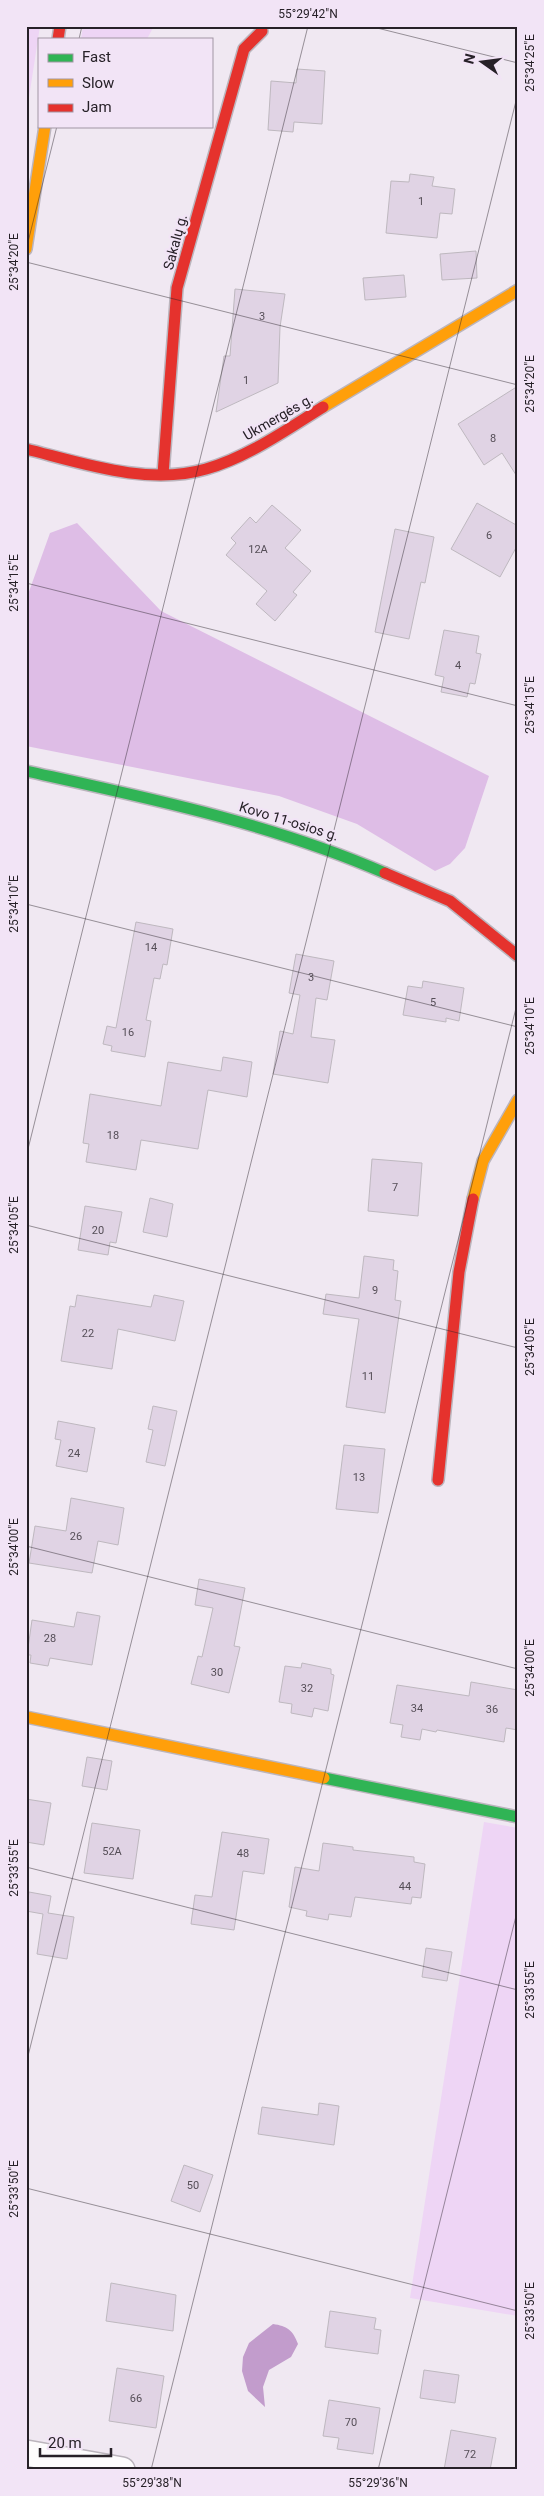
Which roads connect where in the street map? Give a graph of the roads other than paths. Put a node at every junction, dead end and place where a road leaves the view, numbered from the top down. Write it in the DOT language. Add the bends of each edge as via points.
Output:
graph roads {
  1 [pos="262,31"];
  2 [pos="45,128"];
  3 [pos="26,249"];
  4 [pos="518,290"];
  5 [pos="26,449"];
  6 [pos="163,474"];
  7 [pos="26,771"];
  8 [pos="518,956"];
  9 [pos="518,1100"];
  10 [pos="438,1480"];
  11 [pos="26,1717"];
  12 [pos="518,1817"];
  13 [pos="26,2454"];
  14 [pos="122,2470"];
  1 -- 6 [label="main road, Sakalų g." via="244,48 177,288"];
  2 -- 3 [label="main road"];
  4 -- 6 [label="main road, Ukmergės g." via="259,446 225,463 194,472"];
  5 -- 6 [label="main road, Ukmergės g." via="122,470"];
  7 -- 8 [label="main road, Kovo 11-osios g." via="195,808 340,853 450,900"];
  9 -- 10 [label="main road" via="484,1161 470,1211 459,1272"];
  11 -- 12 [label="main road"];
  13 -- 14 [label="street"];
}
